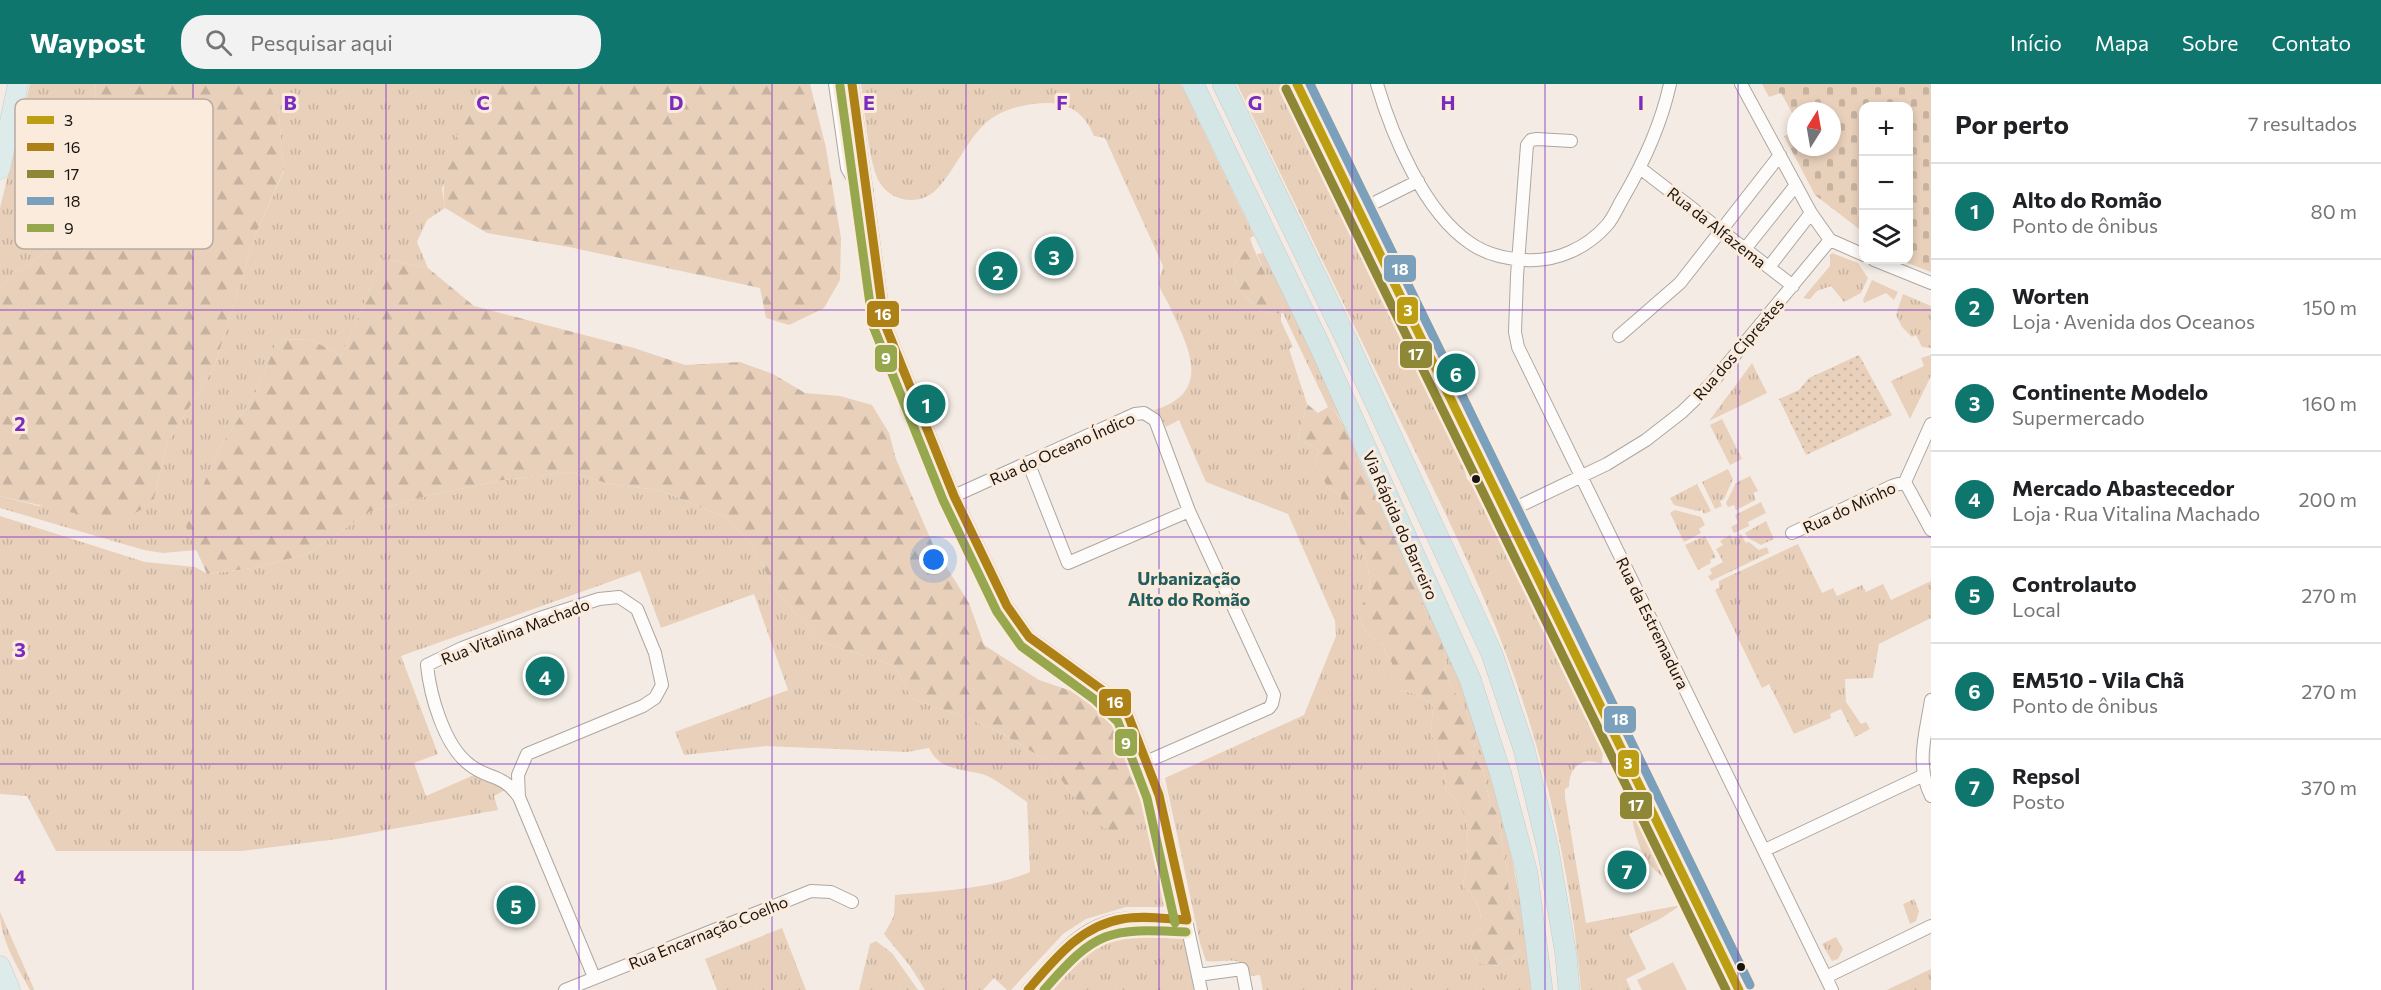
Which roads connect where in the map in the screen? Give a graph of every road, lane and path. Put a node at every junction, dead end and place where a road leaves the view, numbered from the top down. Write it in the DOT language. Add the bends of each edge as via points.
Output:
graph roads {
  1 [pos="18,84"];
  2 [pos="835,84"];
  3 [pos="852,84"];
  4 [pos="1193,84"];
  5 [pos="1224,84"];
  6 [pos="1297,84"];
  7 [pos="1377,84"];
  8 [pos="1670,84"];
  9 [pos="1741,84"];
  10 [pos="1571,141"];
  11 [pos="1780,155"];
  12 [pos="1,164"];
  13 [pos="1640,168"];
  14 [pos="1418,182"];
  15 [pos="1796,185"];
  16 [pos="867,191"];
  17 [pos="1360,210"];
  18 [pos="1811,213"];
  19 [pos="1722,230"];
  20 [pos="1830,240"];
  21 [pos="1745,249"];
  22 [pos="1859,253"];
  23 [pos="1518,259"];
  24 [pos="1884,264"];
  25 [pos="1769,267"];
  26 [pos="1931,283"];
  27 [pos="1793,286"];
  28 [pos="1619,336"];
  29 [pos="1931,424"];
  30 [pos="1028,462"];
  31 [pos="1581,477"];
  32 [pos="1905,482"];
  33 [pos="954,495"];
  34 [pos="1189,511"];
  35 [pos="1507,512"];
  36 [pos="1931,530"];
  37 [pos="1792,533"];
  38 [pos="1931,700"];
  39 [pos="1146,762"];
  40 [pos="1922,776"];
  41 [pos="1931,796"];
  42 [pos="519,797"];
  43 [pos="1765,850"];
  44 [pos="852,902"];
  45 [pos="1187,921"];
  46 [pos="1931,926"];
  47 [pos="0,966"];
  48 [pos="1198,975"];
  49 [pos="594,977"];
  50 [pos="1826,977"];
  51 [pos="10,990"];
  52 [pos="565,990"];
  53 [pos="1029,990"];
  54 [pos="1201,990"];
  55 [pos="1246,990"];
  56 [pos="1542,990"];
  57 [pos="1569,990"];
  58 [pos="1739,990"];
  59 [pos="1832,990"];
  1 -- 12 [label="main road"];
  2 -- 16 [label="street" via="847,168 855,182"];
  3 -- 16 [label="street"];
  4 -- 56 [label="highway, Via Rápida do Barreiro" via="1318,342 1470,679 1527,873"];
  5 -- 57 [label="highway, Via Rápida do Barreiro" via="1492,654 1524,749 1548,849"];
  6 -- 17 [label="main road"];
  7 -- 14 [label="street" via="1393,131"];
  8 -- 13 [label="street"];
  9 -- 11 [label="street"];
  10 -- 23 [label="street, Rua da Estremadura" via="1537,139 1527,145"];
  11 -- 15 [label="street"];
  11 -- 19 [label="street"];
  13 -- 19 [label="street, Rua da Alfazema"];
  13 -- 23 [label="street" via="1608,224 1591,240 1554,258"];
  14 -- 17 [label="street"];
  14 -- 23 [label="street" via="1447,222 1470,243 1487,253"];
  15 -- 18 [label="street"];
  15 -- 21 [label="street"];
  16 -- 33 [label="street" via="884,322"];
  17 -- 35 [label="main road"];
  18 -- 20 [label="street"];
  18 -- 25 [label="street"];
  19 -- 21 [label="street, Rua da Alfazema"];
  19 -- 28 [label="street" via="1680,283"];
  20 -- 22 [label="street"];
  20 -- 27 [label="street, Rua dos Ciprestes"];
  21 -- 25 [label="street, Rua da Alfazema"];
  23 -- 31 [label="street, Rua da Estremadura" via="1518,347"];
  24 -- 26 [label="street"];
  25 -- 27 [label="street, Rua da Alfazema"];
  27 -- 31 [label="street, Rua dos Ciprestes" via="1710,385 1682,412 1646,440"];
  29 -- 32 [label="street"];
  30 -- 33 [label="street, Rua do Oceano Índico"];
  30 -- 34 [label="street, Rua do Oceano Índico" via="1144,413 1155,420"];
  30 -- 34 [label="street" via="1068,563"];
  31 -- 35 [label="street, Rua dos Ciprestes"];
  31 -- 43 [label="street, Rua da Estremadura"];
  32 -- 36 [label="street"];
  32 -- 37 [label="street, Rua do Minho"];
  33 -- 39 [label="street" via="1018,622 1036,643 1102,690 1128,715"];
  34 -- 39 [label="street, Rua do Oceano Índico" via="1274,690 1274,700 1269,708"];
  35 -- 58 [label="main road"];
  38 -- 40 [label="street"];
  39 -- 45 [label="street" via="1159,795"];
  40 -- 41 [label="street"];
  40 -- 43 [label="street"];
  42 -- 42 [label="street, Rua Vitalina Machado" via="518,775 527,754 643,706 655,698 662,685 637,609 619,597 599,599 540,618 427,665 428,681 444,729 458,754 471,766 509,783"];
  42 -- 49 [label="street, Rua Vitalina Machado"];
  43 -- 50 [label="street, Rua da Estremadura"];
  44 -- 49 [label="street, Rua Encarnação Coelho" via="831,892 811,891"];
  45 -- 48 [label="street"];
  45 -- 53 [label="street" via="1123,919 1095,927 1071,943"];
  46 -- 50 [label="street"];
  47 -- 51 [label="main road"];
  48 -- 54 [label="street"];
  48 -- 55 [label="street" via="1242,969"];
  49 -- 52 [label="street, Rua Encarnação Coelho"];
  50 -- 59 [label="street, Rua da Estremadura"];
}
